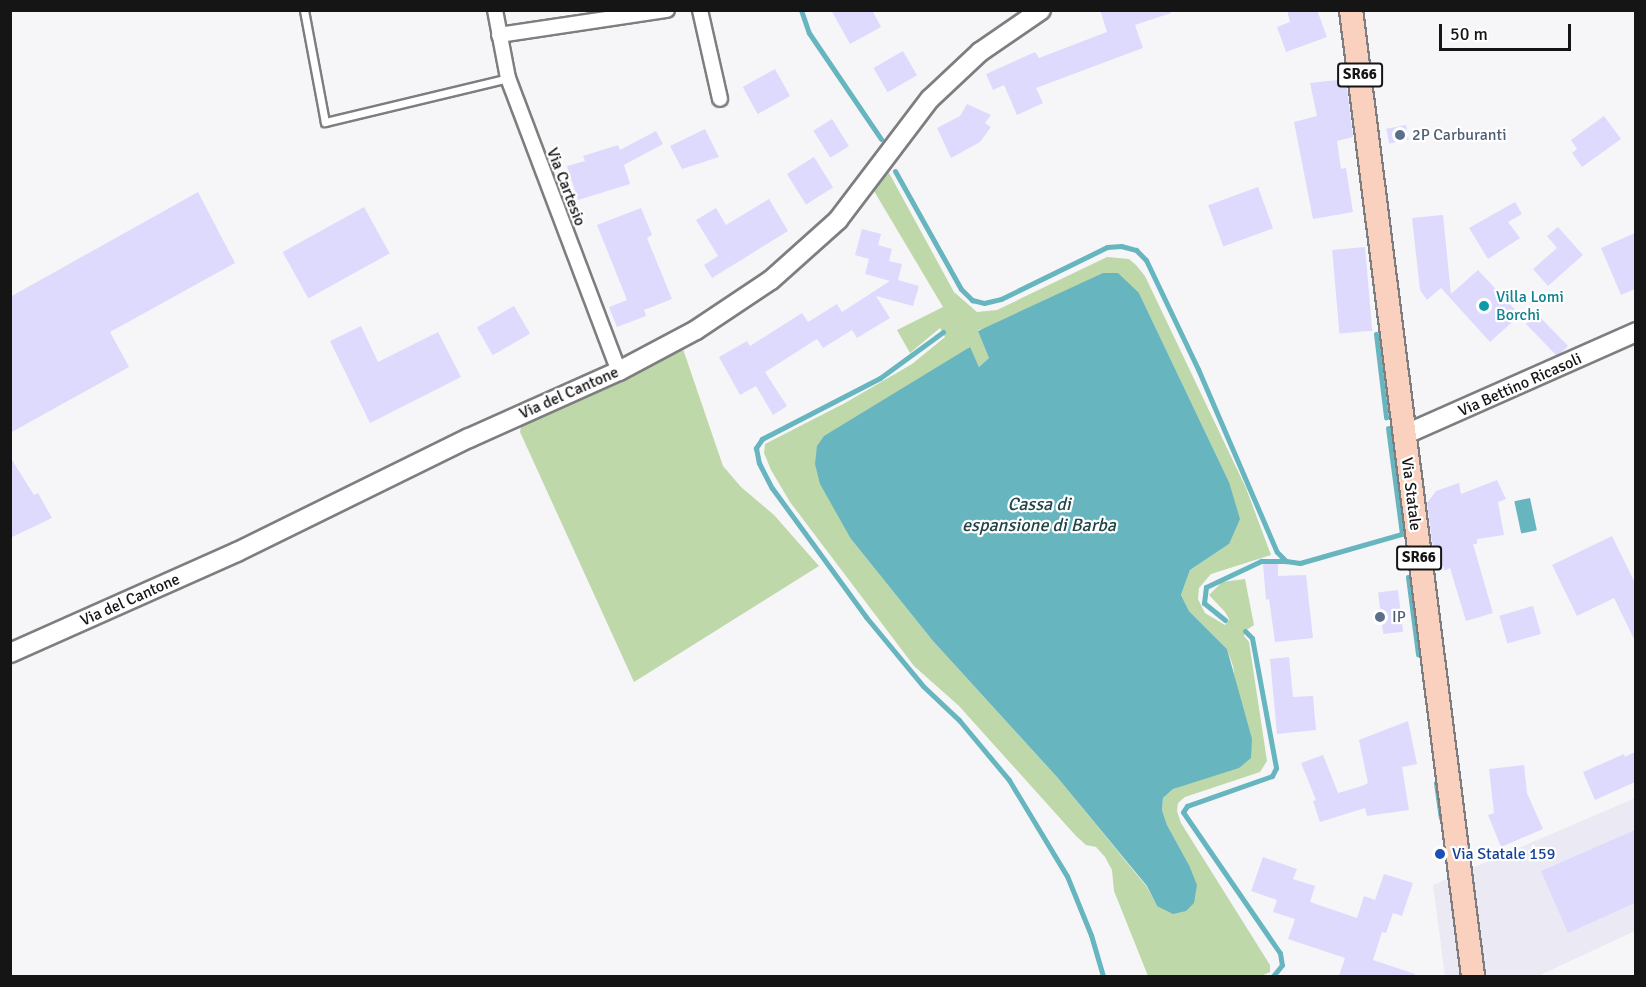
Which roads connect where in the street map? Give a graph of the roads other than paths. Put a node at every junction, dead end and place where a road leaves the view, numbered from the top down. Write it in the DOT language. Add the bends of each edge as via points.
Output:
graph roads {
  1 [pos="304,10"];
  2 [pos="495,10"];
  3 [pos="667,10"];
  4 [pos="700,10"];
  5 [pos="1041,10"];
  6 [pos="1352,10"];
  7 [pos="499,35"];
  8 [pos="508,78"];
  9 [pos="720,99"];
  10 [pos="1635,332"];
  11 [pos="619,371"];
  12 [pos="1402,430"];
  13 [pos="10,652"];
  14 [pos="1473,976"];
  1 -- 8 [label="lane" via="325,122"];
  2 -- 7 [label="street, Via Cartesio"];
  3 -- 7 [label="street"];
  4 -- 9 [label="street"];
  5 -- 11 [label="street, Via del Cantone" via="980,52 930,99 838,220 771,280 696,330"];
  6 -- 12 [label="main road, Via Statale / SR66"];
  7 -- 8 [label="street, Via Cartesio"];
  8 -- 11 [label="street, Via Cartesio"];
  10 -- 12 [label="street, Via Bettino Ricasoli" via="1413,431"];
  11 -- 13 [label="street, Via del Cantone" via="468,438 237,552"];
  12 -- 14 [label="main road, Via Statale / SR66"];
}
